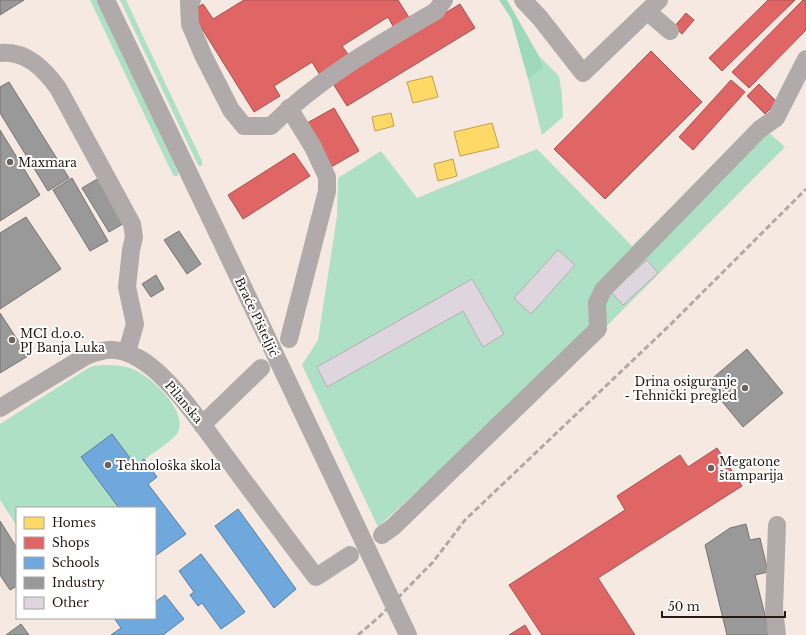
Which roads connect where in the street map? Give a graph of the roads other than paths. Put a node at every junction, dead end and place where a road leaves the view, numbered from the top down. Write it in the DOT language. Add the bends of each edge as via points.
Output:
graph roads {
  1 [pos="106,0"];
  2 [pos="178,0"];
  3 [pos="192,0"];
  4 [pos="444,0"];
  5 [pos="523,0"];
  6 [pos="653,6"];
  7 [pos="190,24"];
  8 [pos="670,31"];
  9 [pos="0,53"];
  10 [pos="806,59"];
  11 [pos="289,108"];
  12 [pos="289,338"];
  13 [pos="127,352"];
  14 [pos="261,368"];
  15 [pos="0,408"];
  16 [pos="202,425"];
  17 [pos="777,525"];
  18 [pos="382,535"];
  19 [pos="350,555"];
  20 [pos="408,635"];
  21 [pos="777,635"];
  1 -- 20 [label="street, Braće Pišteljić, bridge"];
  2 -- 7 [label="street"];
  3 -- 7 [label="street" via="189,2"];
  4 -- 11 [label="street" via="436,11 352,61"];
  5 -- 6 [label="street" via="583,73"];
  6 -- 8 [label="street"];
  7 -- 11 [label="street" via="231,110 244,126 271,126"];
  9 -- 13 [label="street" via="9,52 25,57 48,75 58,88 132,224 134,237 127,287 135,324"];
  10 -- 18 [label="street" via="776,118 760,129 603,290 597,303 598,329"];
  11 -- 12 [label="street" via="313,147 327,177 327,191"];
  13 -- 15 [label="street, Pilanska" via="113,349 86,356"];
  13 -- 16 [label="street, Pilanska" via="163,377"];
  14 -- 16 [label="street"];
  16 -- 19 [label="street, Pilanska" via="316,577"];
  17 -- 21 [label="street" via="774,609"];
}
